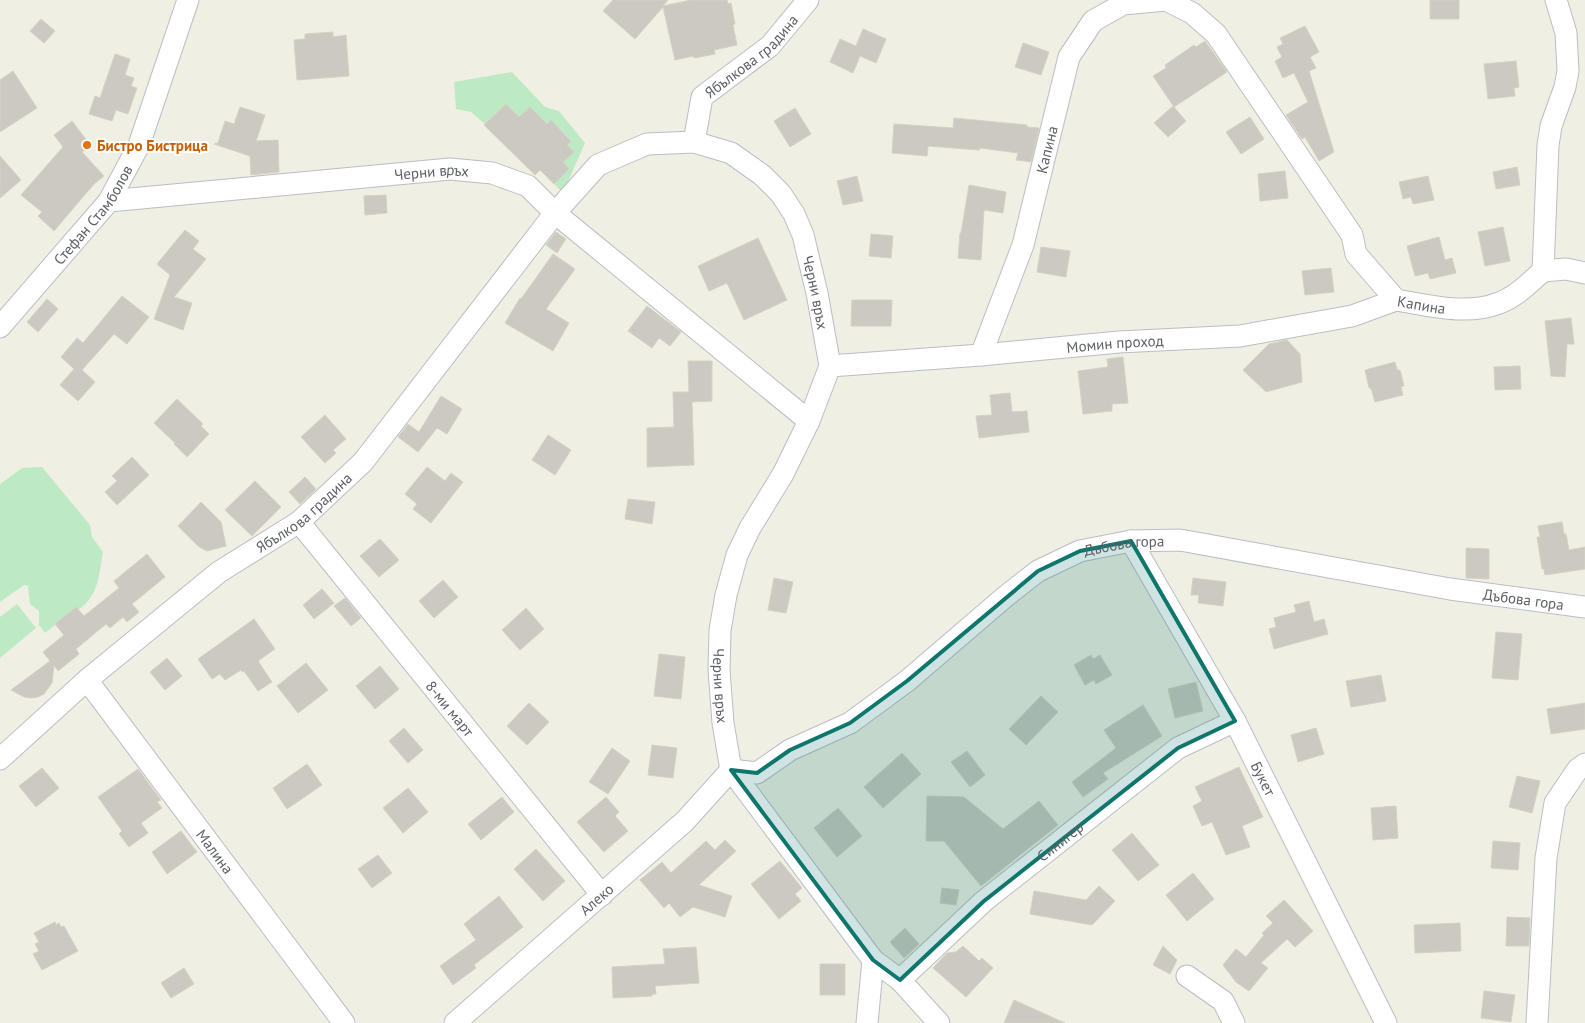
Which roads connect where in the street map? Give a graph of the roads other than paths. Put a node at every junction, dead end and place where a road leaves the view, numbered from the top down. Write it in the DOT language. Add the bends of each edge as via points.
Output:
graph roads {
  1 [pos="188,0"];
  2 [pos="808,0"];
  3 [pos="1166,0"];
  4 [pos="1556,0"];
  5 [pos="694,142"];
  6 [pos="110,201"];
  7 [pos="555,213"];
  8 [pos="1543,271"];
  9 [pos="1585,273"];
  10 [pos="1396,300"];
  11 [pos="0,327"];
  12 [pos="982,355"];
  13 [pos="830,366"];
  14 [pos="809,421"];
  15 [pos="299,522"];
  16 [pos="1131,540"];
  17 [pos="1585,606"];
  18 [pos="87,680"];
  19 [pos="1235,721"];
  20 [pos="0,759"];
  21 [pos="1585,764"];
  22 [pos="731,770"];
  23 [pos="602,895"];
  24 [pos="873,960"];
  25 [pos="1187,976"];
  26 [pos="900,980"];
  27 [pos="344,1023"];
  28 [pos="455,1023"];
  29 [pos="867,1023"];
  30 [pos="940,1023"];
  31 [pos="1234,1023"];
  32 [pos="1386,1023"];
  33 [pos="1537,1023"];
  1 -- 6 [label="street, Стефан Стамболов" via="139,145"];
  2 -- 5 [label="street, Ябълкова градина" via="770,46 702,97"];
  3 -- 10 [label="street, Капина" via="1192,13 1216,34 1352,235 1356,254"];
  3 -- 12 [label="street, Капина" via="1123,4 1092,21 1069,57 1023,245"];
  4 -- 8 [label="street" via="1566,33 1568,71 1548,145"];
  5 -- 7 [label="street, Черни връх" via="647,144 598,165"];
  5 -- 13 [label="street, Черни връх" via="731,153 762,175 781,194 794,214 808,254"];
  6 -- 7 [label="street, Черни връх" via="450,169 492,173 528,186"];
  6 -- 11 [label="street, Стефан Стамболов"];
  7 -- 14 [label="street"];
  7 -- 15 [label="street, Ябълкова градина" via="364,462"];
  8 -- 9 [label="street"];
  8 -- 10 [label="street, Капина" via="1500,303 1477,308"];
  10 -- 12 [label="street, Момин проход" via="1352,316 1240,336 1119,342"];
  12 -- 13 [label="street, Момин проход"];
  13 -- 14 [label="street, Черни връх"];
  14 -- 22 [label="street, Черни връх" via="737,555 726,595 720,630 719,670"];
  15 -- 18 [label="street, Ябълкова градина" via="219,572"];
  15 -- 23 [label="street, 8-ми март"];
  16 -- 17 [label="street, Дъбова гора" via="1180,540 1450,589"];
  16 -- 19 [label="street, Букет"];
  16 -- 22 [label="street, Дъбова гора" via="1080,550 1038,571 907,681 850,723 790,750 757,773"];
  18 -- 20 [label="street, Ябълкова градина"];
  18 -- 27 [label="street, Малина"];
  19 -- 26 [label="street, Синигер" via="1178,748 984,900"];
  19 -- 32 [label="street, Букет"];
  21 -- 33 [label="street" via="1555,803 1546,858"];
  22 -- 23 [label="street, Алеко" via="685,821"];
  22 -- 24 [label="street, Черни връх"];
  23 -- 28 [label="street, Алеко"];
  24 -- 26 [label="street, Черни връх"];
  24 -- 29 [label="street"];
  25 -- 31 [label="street" via="1224,1001"];
  26 -- 30 [label="street, Черни връх"];
}
